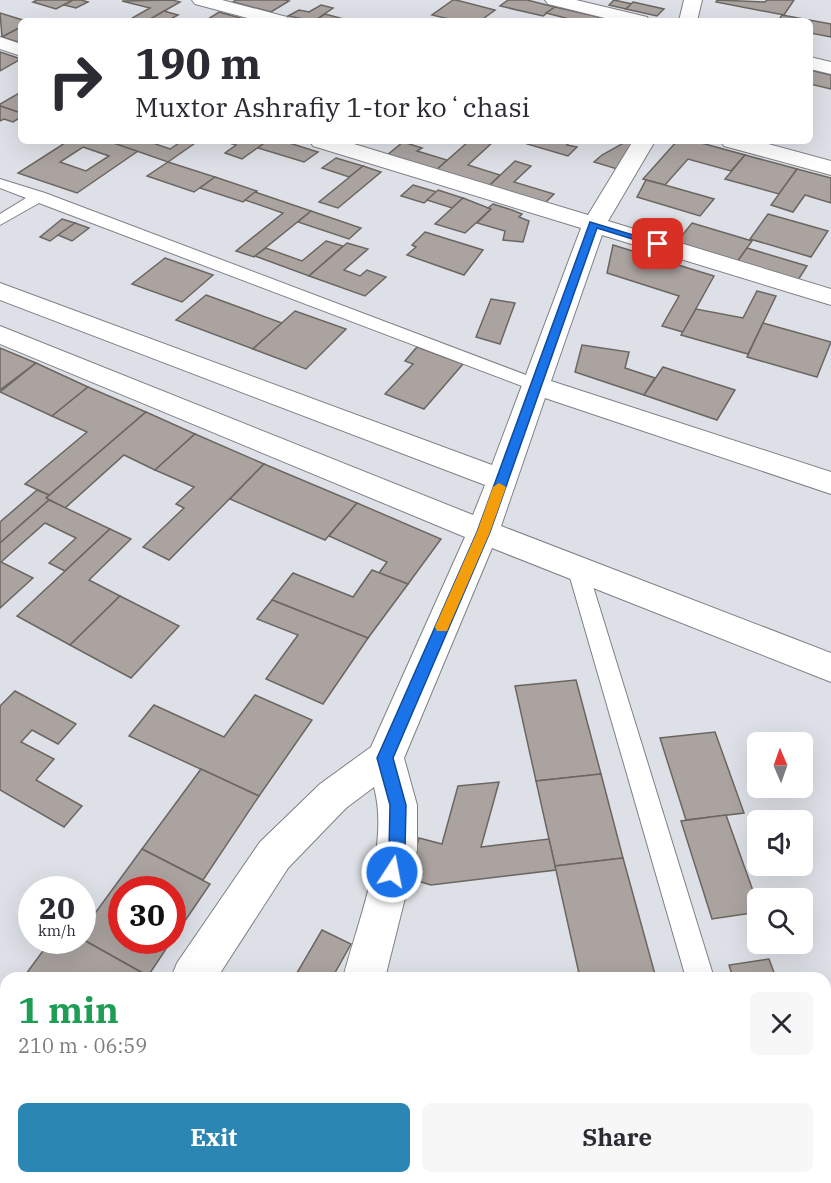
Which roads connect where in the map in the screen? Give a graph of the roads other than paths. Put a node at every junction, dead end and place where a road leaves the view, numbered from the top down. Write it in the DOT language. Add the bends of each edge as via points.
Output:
graph roads {
  1 [pos="201,0"];
  2 [pos="554,0"];
  3 [pos="693,0"];
  4 [pos="269,18"];
  5 [pos="628,18"];
  6 [pos="689,18"];
  7 [pos="0,43"];
  8 [pos="18,49"];
  9 [pos="813,64"];
  10 [pos="831,68"];
  11 [pos="331,144"];
  12 [pos="642,144"];
  13 [pos="743,144"];
  14 [pos="831,168"];
  15 [pos="0,183"];
  16 [pos="40,196"];
  17 [pos="0,220"];
  18 [pos="594,224"];
  19 [pos="0,291"];
  20 [pos="831,297"];
  21 [pos="0,334"];
  22 [pos="536,385"];
  23 [pos="502,480"];
  24 [pos="831,483"];
  25 [pos="483,532"];
  26 [pos="577,567"];
  27 [pos="831,668"];
  28 [pos="385,758"];
  29 [pos="196,972"];
  30 [pos="366,972"];
  31 [pos="698,972"];
  1 -- 4 [label="street"];
  2 -- 5 [label="street"];
  3 -- 6 [label="street"];
  7 -- 8 [label="street"];
  9 -- 10 [label="street"];
  11 -- 18 [label="street"];
  12 -- 18 [label="street"];
  13 -- 14 [label="street"];
  15 -- 16 [label="lane"];
  16 -- 17 [label="lane"];
  16 -- 22 [label="lane"];
  18 -- 20 [label="street"];
  18 -- 22 [label="street"];
  19 -- 23 [label="street"];
  21 -- 25 [label="street"];
  22 -- 23 [label="street"];
  22 -- 24 [label="street"];
  23 -- 25 [label="street"];
  25 -- 26 [label="street"];
  25 -- 28 [label="street"];
  26 -- 27 [label="street"];
  26 -- 31 [label="lane"];
  28 -- 29 [label="street" via="333,796 274,855"];
  28 -- 30 [label="street" via="398,805 397,850"];
}
